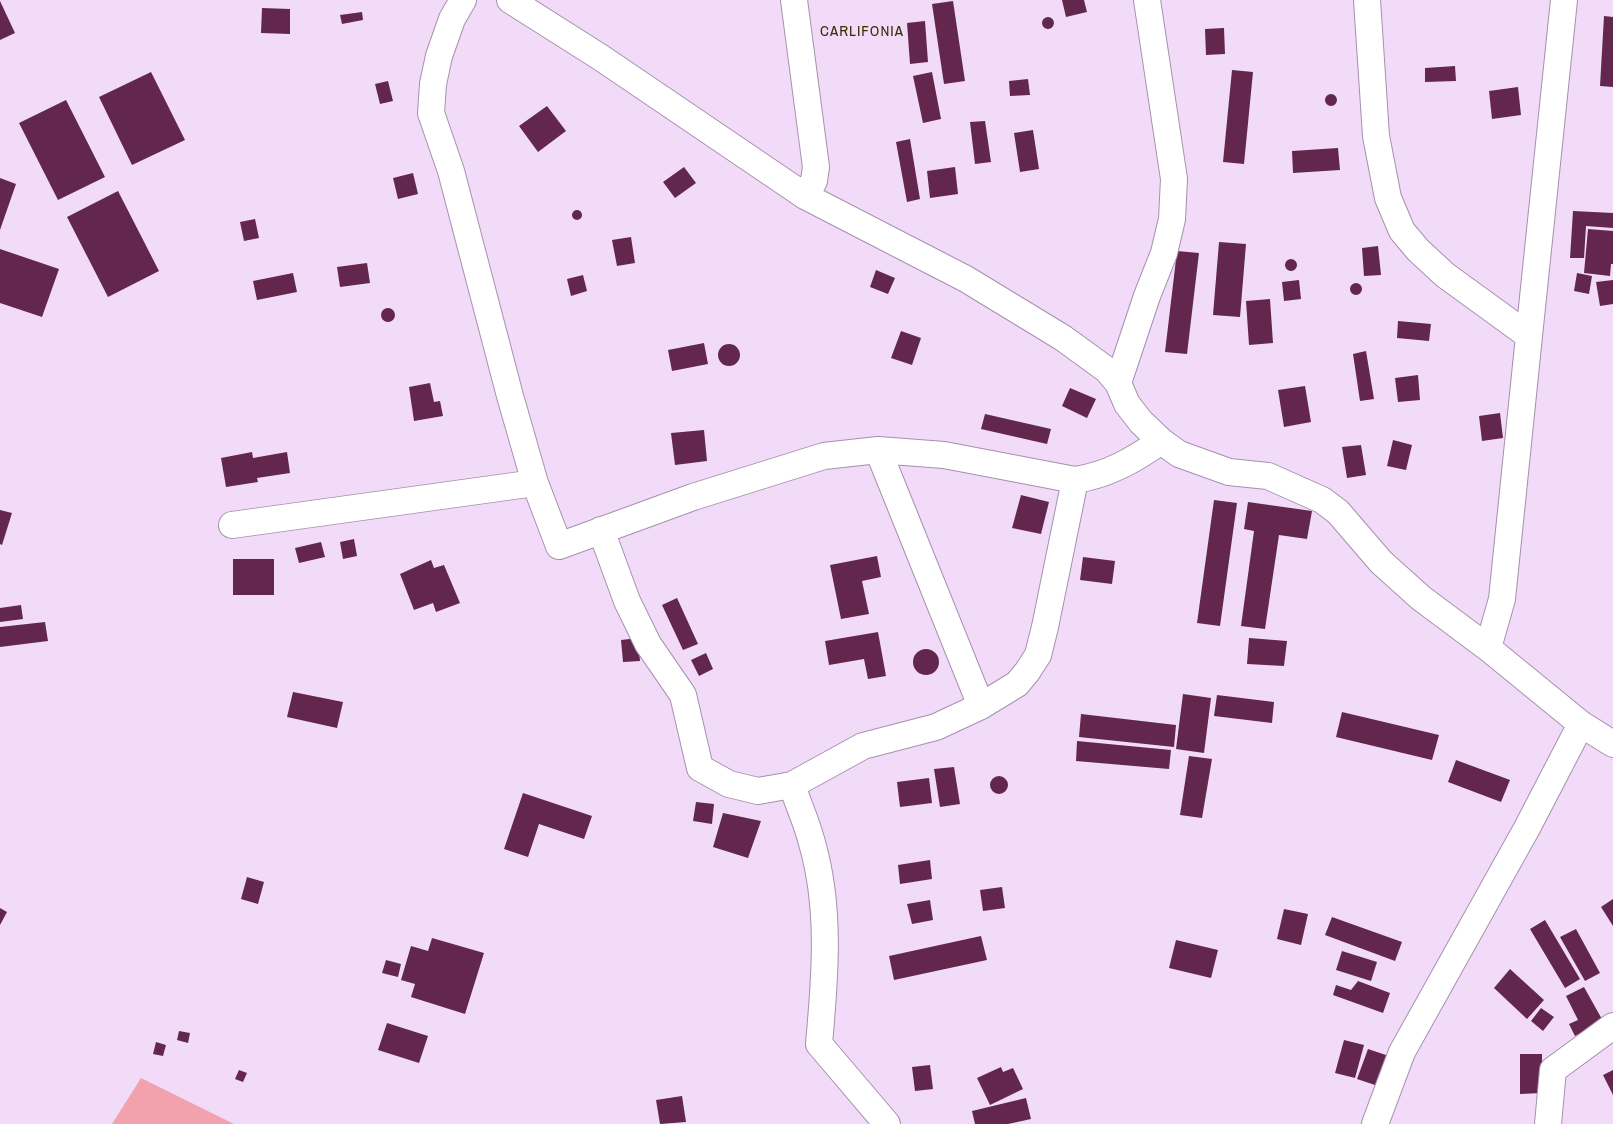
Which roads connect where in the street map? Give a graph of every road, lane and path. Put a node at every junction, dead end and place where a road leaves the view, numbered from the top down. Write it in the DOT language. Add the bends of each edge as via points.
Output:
graph roads {
  1 [pos="463,0"];
  2 [pos="510,0"];
  3 [pos="794,0"];
  4 [pos="1147,0"];
  5 [pos="1367,0"];
  6 [pos="1564,0"];
  7 [pos="805,196"];
  8 [pos="1529,336"];
  9 [pos="1118,383"];
  10 [pos="1161,441"];
  11 [pos="878,450"];
  12 [pos="1075,480"];
  13 [pos="535,483"];
  14 [pos="232,525"];
  15 [pos="601,530"];
  16 [pos="1488,648"];
  17 [pos="981,706"];
  18 [pos="1581,724"];
  19 [pos="1613,744"];
  20 [pos="792,785"];
  21 [pos="1613,1026"];
  22 [pos="887,1124"];
  23 [pos="1376,1124"];
  24 [pos="1548,1124"];
  1 -- 13 [label="street" via="452,19 439,56 431,113 451,170"];
  2 -- 7 [label="street"];
  3 -- 7 [label="street" via="816,167 814,180"];
  4 -- 9 [label="street" via="1174,197 1164,253 1146,296"];
  5 -- 8 [label="street" via="1376,136 1388,198 1402,231 1445,275"];
  6 -- 8 [label="street"];
  7 -- 9 [label="street" via="966,279 1063,338"];
  8 -- 16 [label="street" via="1502,599"];
  9 -- 10 [label="street" via="1127,404"];
  10 -- 12 [label="street" via="1133,460 1094,477"];
  10 -- 16 [label="street" via="1179,454 1204,464 1229,472 1268,476 1322,500 1338,512 1420,598"];
  11 -- 12 [label="street" via="944,455"];
  11 -- 15 [label="street" via="824,456 692,497"];
  11 -- 17 [label="street"];
  12 -- 17 [label="street" via="1038,655 1017,684"];
  13 -- 14 [label="street"];
  13 -- 15 [label="street" via="559,546"];
  15 -- 20 [label="street" via="627,601 644,635 683,694 700,768 729,784 758,791"];
  16 -- 18 [label="street"];
  17 -- 20 [label="street" via="936,727 863,746"];
  18 -- 19 [label="street"];
  18 -- 23 [label="street" via="1402,1052"];
  20 -- 22 [label="street" via="812,842 824,907 820,1044"];
  21 -- 24 [label="street" via="1553,1070"];
}
